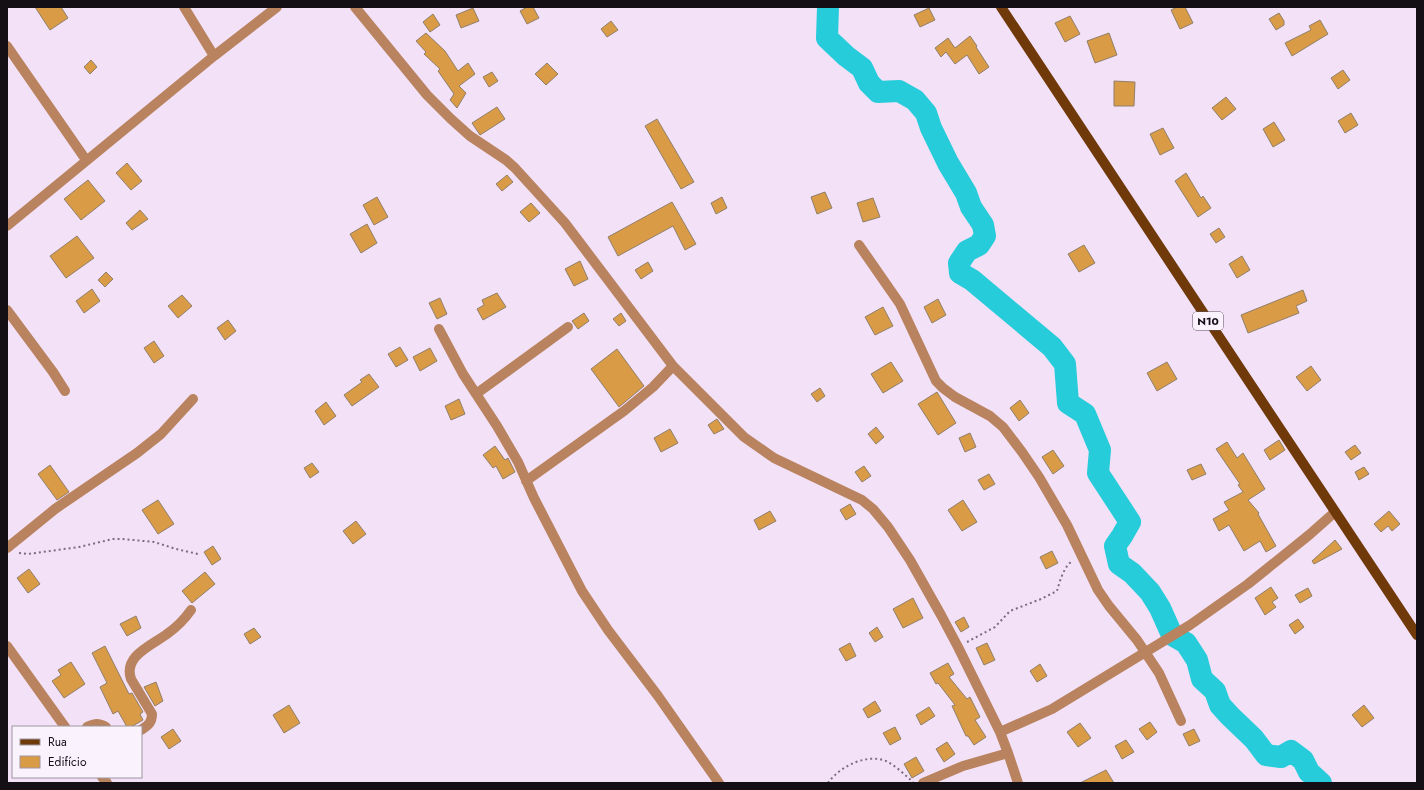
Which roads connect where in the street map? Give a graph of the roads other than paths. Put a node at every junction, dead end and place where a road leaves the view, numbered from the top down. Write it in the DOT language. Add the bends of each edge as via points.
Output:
graph roads {
  1 [pos="184,7"];
  2 [pos="277,7"];
  3 [pos="355,7"];
  4 [pos="1001,7"];
  5 [pos="7,46"];
  6 [pos="214,56"];
  7 [pos="86,160"];
  8 [pos="7,226"];
  9 [pos="859,245"];
  10 [pos="7,310"];
  11 [pos="568,328"];
  12 [pos="440,329"];
  13 [pos="673,366"];
  14 [pos="65,391"];
  15 [pos="476,394"];
  16 [pos="193,399"];
  17 [pos="526,481"];
  18 [pos="1335,512"];
  19 [pos="8,546"];
  20 [pos="191,610"];
  21 [pos="1417,635"];
  22 [pos="7,646"];
  23 [pos="1146,652"];
  24 [pos="1181,721"];
  25 [pos="64,726"];
  26 [pos="89,726"];
  27 [pos="103,726"];
  28 [pos="142,729"];
  29 [pos="1000,732"];
  30 [pos="1008,753"];
  31 [pos="719,783"];
  32 [pos="923,783"];
  33 [pos="1018,783"];
  1 -- 6 [label="street"];
  2 -- 6 [label="street"];
  3 -- 13 [label="street" via="427,96 465,132 516,168 565,223"];
  4 -- 18 [label="main road, N10"];
  5 -- 7 [label="street"];
  6 -- 7 [label="street"];
  7 -- 8 [label="street"];
  9 -- 23 [label="street" via="900,304 936,381 955,397 990,416 1003,427 1039,477 1067,525 1108,606"];
  10 -- 14 [label="street"];
  11 -- 15 [label="street"];
  12 -- 15 [label="street"];
  13 -- 17 [label="street" via="624,411"];
  13 -- 29 [label="street" via="754,445 774,458 862,500 873,509 888,526 910,560 958,647"];
  15 -- 17 [label="street" via="518,462"];
  16 -- 19 [label="street" via="161,434 55,509"];
  17 -- 31 [label="street" via="582,591"];
  18 -- 21 [label="main road, N10"];
  18 -- 23 [label="street" via="1248,584"];
  20 -- 28 [label="street" via="182,623 140,652 130,666 131,679 152,714 149,725"];
  22 -- 25 [label="street"];
  23 -- 24 [label="street" via="1159,673"];
  23 -- 29 [label="street" via="1052,709"];
  26 -- 27 [label="street"];
  29 -- 30 [label="street"];
  30 -- 32 [label="street" via="963,766"];
  30 -- 33 [label="street"];
}
